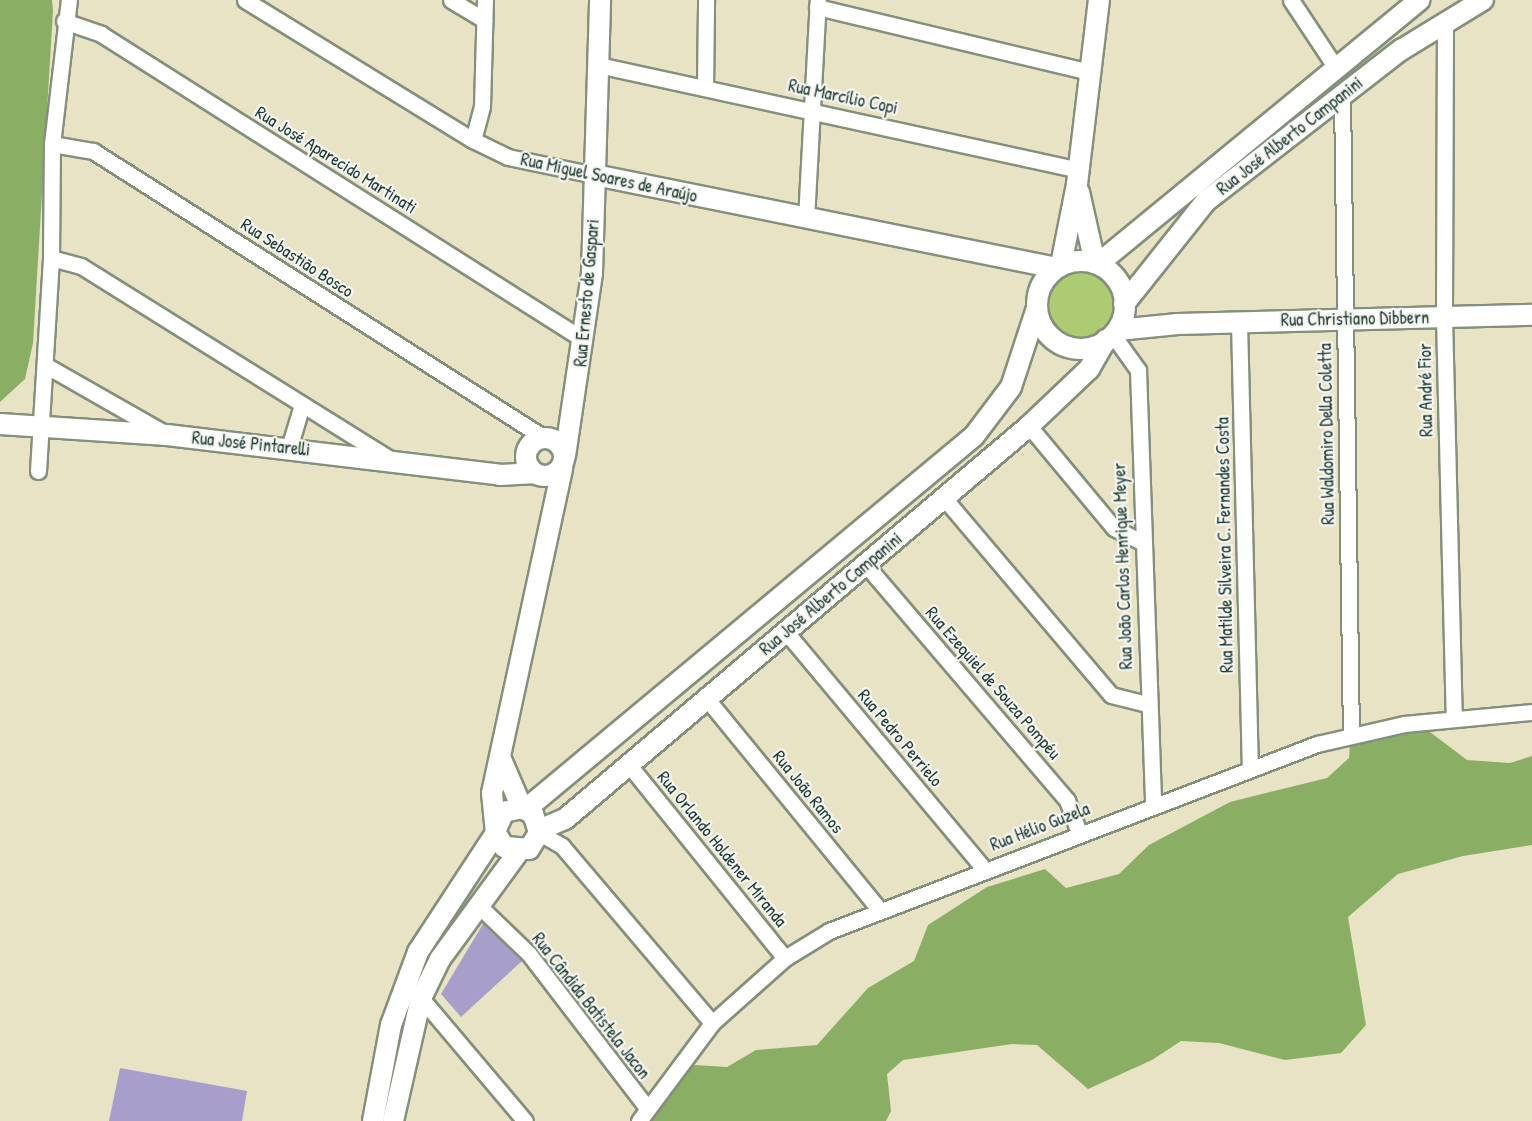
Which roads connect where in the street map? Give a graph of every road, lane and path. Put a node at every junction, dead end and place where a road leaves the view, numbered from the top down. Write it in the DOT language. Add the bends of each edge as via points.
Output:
graph roads {
  1 [pos="69,0"];
  2 [pos="245,0"];
  3 [pos="451,0"];
  4 [pos="485,0"];
  5 [pos="600,0"];
  6 [pos="706,0"];
  7 [pos="1099,0"];
  8 [pos="1291,0"];
  9 [pos="1419,0"];
  10 [pos="1483,0"];
  11 [pos="818,4"];
  12 [pos="484,20"];
  13 [pos="64,21"];
  14 [pos="1445,23"];
  15 [pos="598,65"];
  16 [pos="1336,68"];
  17 [pos="1090,72"];
  18 [pos="705,88"];
  19 [pos="1342,95"];
  20 [pos="812,110"];
  21 [pos="473,141"];
  22 [pos="52,144"];
  23 [pos="595,175"];
  24 [pos="1078,177"];
  25 [pos="806,219"];
  26 [pos="51,258"];
  27 [pos="1009,263"];
  28 [pos="1097,264"];
  29 [pos="1058,267"];
  30 [pos="1037,304"];
  31 [pos="1124,307"];
  32 [pos="1532,315"];
  33 [pos="1444,317"];
  34 [pos="1346,320"];
  35 [pos="1239,322"];
  36 [pos="1178,324"];
  37 [pos="1112,335"];
  38 [pos="584,340"];
  39 [pos="45,364"];
  40 [pos="302,405"];
  41 [pos="574,406"];
  42 [pos="0,424"];
  43 [pos="41,424"];
  44 [pos="1029,426"];
  45 [pos="167,435"];
  46 [pos="542,439"];
  47 [pos="290,448"];
  48 [pos="393,462"];
  49 [pos="563,462"];
  50 [pos="533,470"];
  51 [pos="38,471"];
  52 [pos="944,498"];
  53 [pos="551,521"];
  54 [pos="1140,542"];
  55 [pos="866,565"];
  56 [pos="786,632"];
  57 [pos="707,699"];
  58 [pos="1148,704"];
  59 [pos="1532,712"];
  60 [pos="1454,719"];
  61 [pos="1351,736"];
  62 [pos="500,757"];
  63 [pos="629,765"];
  64 [pos="1250,766"];
  65 [pos="1153,804"];
  66 [pos="524,809"];
  67 [pos="496,831"];
  68 [pos="539,832"];
  69 [pos="1079,833"];
  70 [pos="519,851"];
  71 [pos="984,869"];
  72 [pos="477,904"];
  73 [pos="879,909"];
  74 [pos="785,958"];
  75 [pos="422,998"];
  76 [pos="712,1023"];
  77 [pos="643,1115"];
  78 [pos="373,1121"];
  79 [pos="393,1121"];
  80 [pos="525,1121"];
  1 -- 13 [label="street"];
  2 -- 21 [label="street, Rua Miguel Soares de Araújo"];
  3 -- 12 [label="street"];
  4 -- 12 [label="street"];
  5 -- 15 [label="street, Rua Ernesto de Gaspari"];
  6 -- 18 [label="street"];
  7 -- 17 [label="street"];
  8 -- 16 [label="street"];
  9 -- 16 [label="street, Rua José Alberto Campanini"];
  10 -- 14 [label="street, Rua José Alberto Campanini"];
  11 -- 17 [label="street"];
  11 -- 20 [label="street"];
  12 -- 21 [label="street" via="482,106"];
  13 -- 22 [label="street"];
  13 -- 38 [label="street, Rua José Aparecido Martinati" via="101,34"];
  14 -- 19 [label="street, Rua José Alberto Campanini"];
  14 -- 33 [label="street, Rua André Fior"];
  15 -- 18 [label="street, Rua Marcílio Copi"];
  15 -- 23 [label="street, Rua Ernesto de Gaspari"];
  16 -- 28 [label="street, Rua José Alberto Campanini"];
  17 -- 24 [label="street"];
  18 -- 20 [label="street, Rua Marcílio Copi"];
  19 -- 31 [label="street, Rua José Alberto Campanini" via="1206,201"];
  19 -- 34 [label="street, Rua Waldomiro Della Coletta"];
  20 -- 24 [label="street, Rua Marcílio Copi"];
  20 -- 25 [label="street"];
  21 -- 23 [label="street, Rua Miguel Soares de Araújo" via="508,157"];
  22 -- 26 [label="street"];
  22 -- 46 [label="street, Rua Sebastião Bosco" via="93,151"];
  23 -- 25 [label="street, Rua Miguel Soares de Araújo"];
  23 -- 38 [label="street, Rua Ernesto de Gaspari"];
  24 -- 28 [label="street"];
  24 -- 29 [label="street"];
  25 -- 27 [label="street, Rua Miguel Soares de Araújo"];
  26 -- 39 [label="street"];
  26 -- 40 [label="street" via="81,266"];
  27 -- 29 [label="street, Rua Miguel Soares de Araújo"];
  27 -- 30 [label="street" via="1029,280"];
  28 -- 29 [label="street"];
  28 -- 31 [label="street" via="1116,281"];
  29 -- 30 [label="street"];
  30 -- 37 [label="street" via="1049,336 1062,345 1077,349"];
  30 -- 66 [label="street, Rua José Alberto Campanini" via="1011,387 974,436"];
  31 -- 36 [label="street, Rua Christiano Dibbern"];
  31 -- 37 [label="street"];
  32 -- 33 [label="street, Rua Christiano Dibbern"];
  33 -- 34 [label="street, Rua Christiano Dibbern"];
  33 -- 60 [label="street, Rua André Fior"];
  34 -- 35 [label="street, Rua Christiano Dibbern"];
  34 -- 61 [label="street, Rua Waldomiro Della Coletta"];
  35 -- 36 [label="street, Rua Christiano Dibbern"];
  35 -- 64 [label="street, Rua Matilde Silveira C. Fernandes Costa"];
  36 -- 37 [label="street, Rua Christiano Dibbern"];
  37 -- 44 [label="street, Rua José Alberto Campanini" via="1089,369"];
  37 -- 54 [label="street, Rua João Carlos Henrique Meyer" via="1138,370"];
  38 -- 41 [label="street, Rua Ernesto de Gaspari"];
  39 -- 43 [label="street"];
  39 -- 45 [label="street"];
  40 -- 47 [label="street"];
  40 -- 48 [label="street"];
  41 -- 46 [label="street, Rua Ernesto de Gaspari"];
  41 -- 49 [label="street, Rua Ernesto de Gaspari"];
  42 -- 43 [label="street, Rua José Pintarelli"];
  43 -- 45 [label="street, Rua José Pintarelli"];
  43 -- 51 [label="street"];
  44 -- 52 [label="street, Rua José Alberto Campanini"];
  44 -- 54 [label="street" via="1114,528"];
  45 -- 47 [label="street, Rua José Pintarelli"];
  46 -- 49 [label="street"];
  46 -- 50 [label="street, Rua Ernesto de Gaspari"];
  47 -- 48 [label="street, Rua José Pintarelli"];
  48 -- 50 [label="street, Rua José Pintarelli" via="500,474"];
  49 -- 50 [label="street, Rua José Pintarelli"];
  49 -- 53 [label="street, Rua Ernesto de Gaspari"];
  50 -- 53 [label="street, Rua Ernesto de Gaspari"];
  52 -- 55 [label="street, Rua José Alberto Campanini"];
  52 -- 58 [label="street" via="1111,695"];
  53 -- 62 [label="street, Rua Ernesto de Gaspari"];
  54 -- 58 [label="street, Rua João Carlos Henrique Meyer"];
  55 -- 56 [label="street, Rua José Alberto Campanini"];
  55 -- 69 [label="street, Rua Ezequiel de Souza Pompéu" via="1067,800"];
  56 -- 57 [label="street, Rua José Alberto Campanini"];
  56 -- 71 [label="street, Rua Pedro Perrielo"];
  57 -- 63 [label="street, Rua José Alberto Campanini"];
  57 -- 73 [label="street, Rua João Ramos"];
  58 -- 65 [label="street, Rua João Carlos Henrique Meyer"];
  59 -- 60 [label="street, Rua Hélio Guzela"];
  60 -- 61 [label="street, Rua Hélio Guzela"];
  61 -- 64 [label="street, Rua Hélio Guzela"];
  62 -- 66 [label="street"];
  62 -- 67 [label="street, Rua Ernesto de Gaspari" via="492,793"];
  63 -- 68 [label="street, Rua José Alberto Campanini" via="565,819"];
  63 -- 74 [label="street, Rua Orlando Holdener Miranda"];
  64 -- 65 [label="street, Rua Hélio Guzela"];
  65 -- 69 [label="street, Rua Hélio Guzela"];
  66 -- 67 [label="street" via="504,812"];
  66 -- 68 [label="street"];
  67 -- 70 [label="street" via="504,847"];
  67 -- 78 [label="street" via="418,952 390,1025"];
  68 -- 70 [label="street"];
  68 -- 76 [label="street" via="562,846"];
  69 -- 71 [label="street, Rua Hélio Guzela"];
  70 -- 72 [label="street"];
  71 -- 73 [label="street, Rua Hélio Guzela"];
  72 -- 75 [label="street" via="440,959"];
  72 -- 77 [label="street, Rua Cândida Batistela Jacon" via="529,954"];
  73 -- 74 [label="street, Rua Hélio Guzela"];
  74 -- 76 [label="street, Rua Hélio Guzela"];
  75 -- 79 [label="street"];
  75 -- 80 [label="street"];
  76 -- 77 [label="street, Rua Hélio Guzela"];
}
